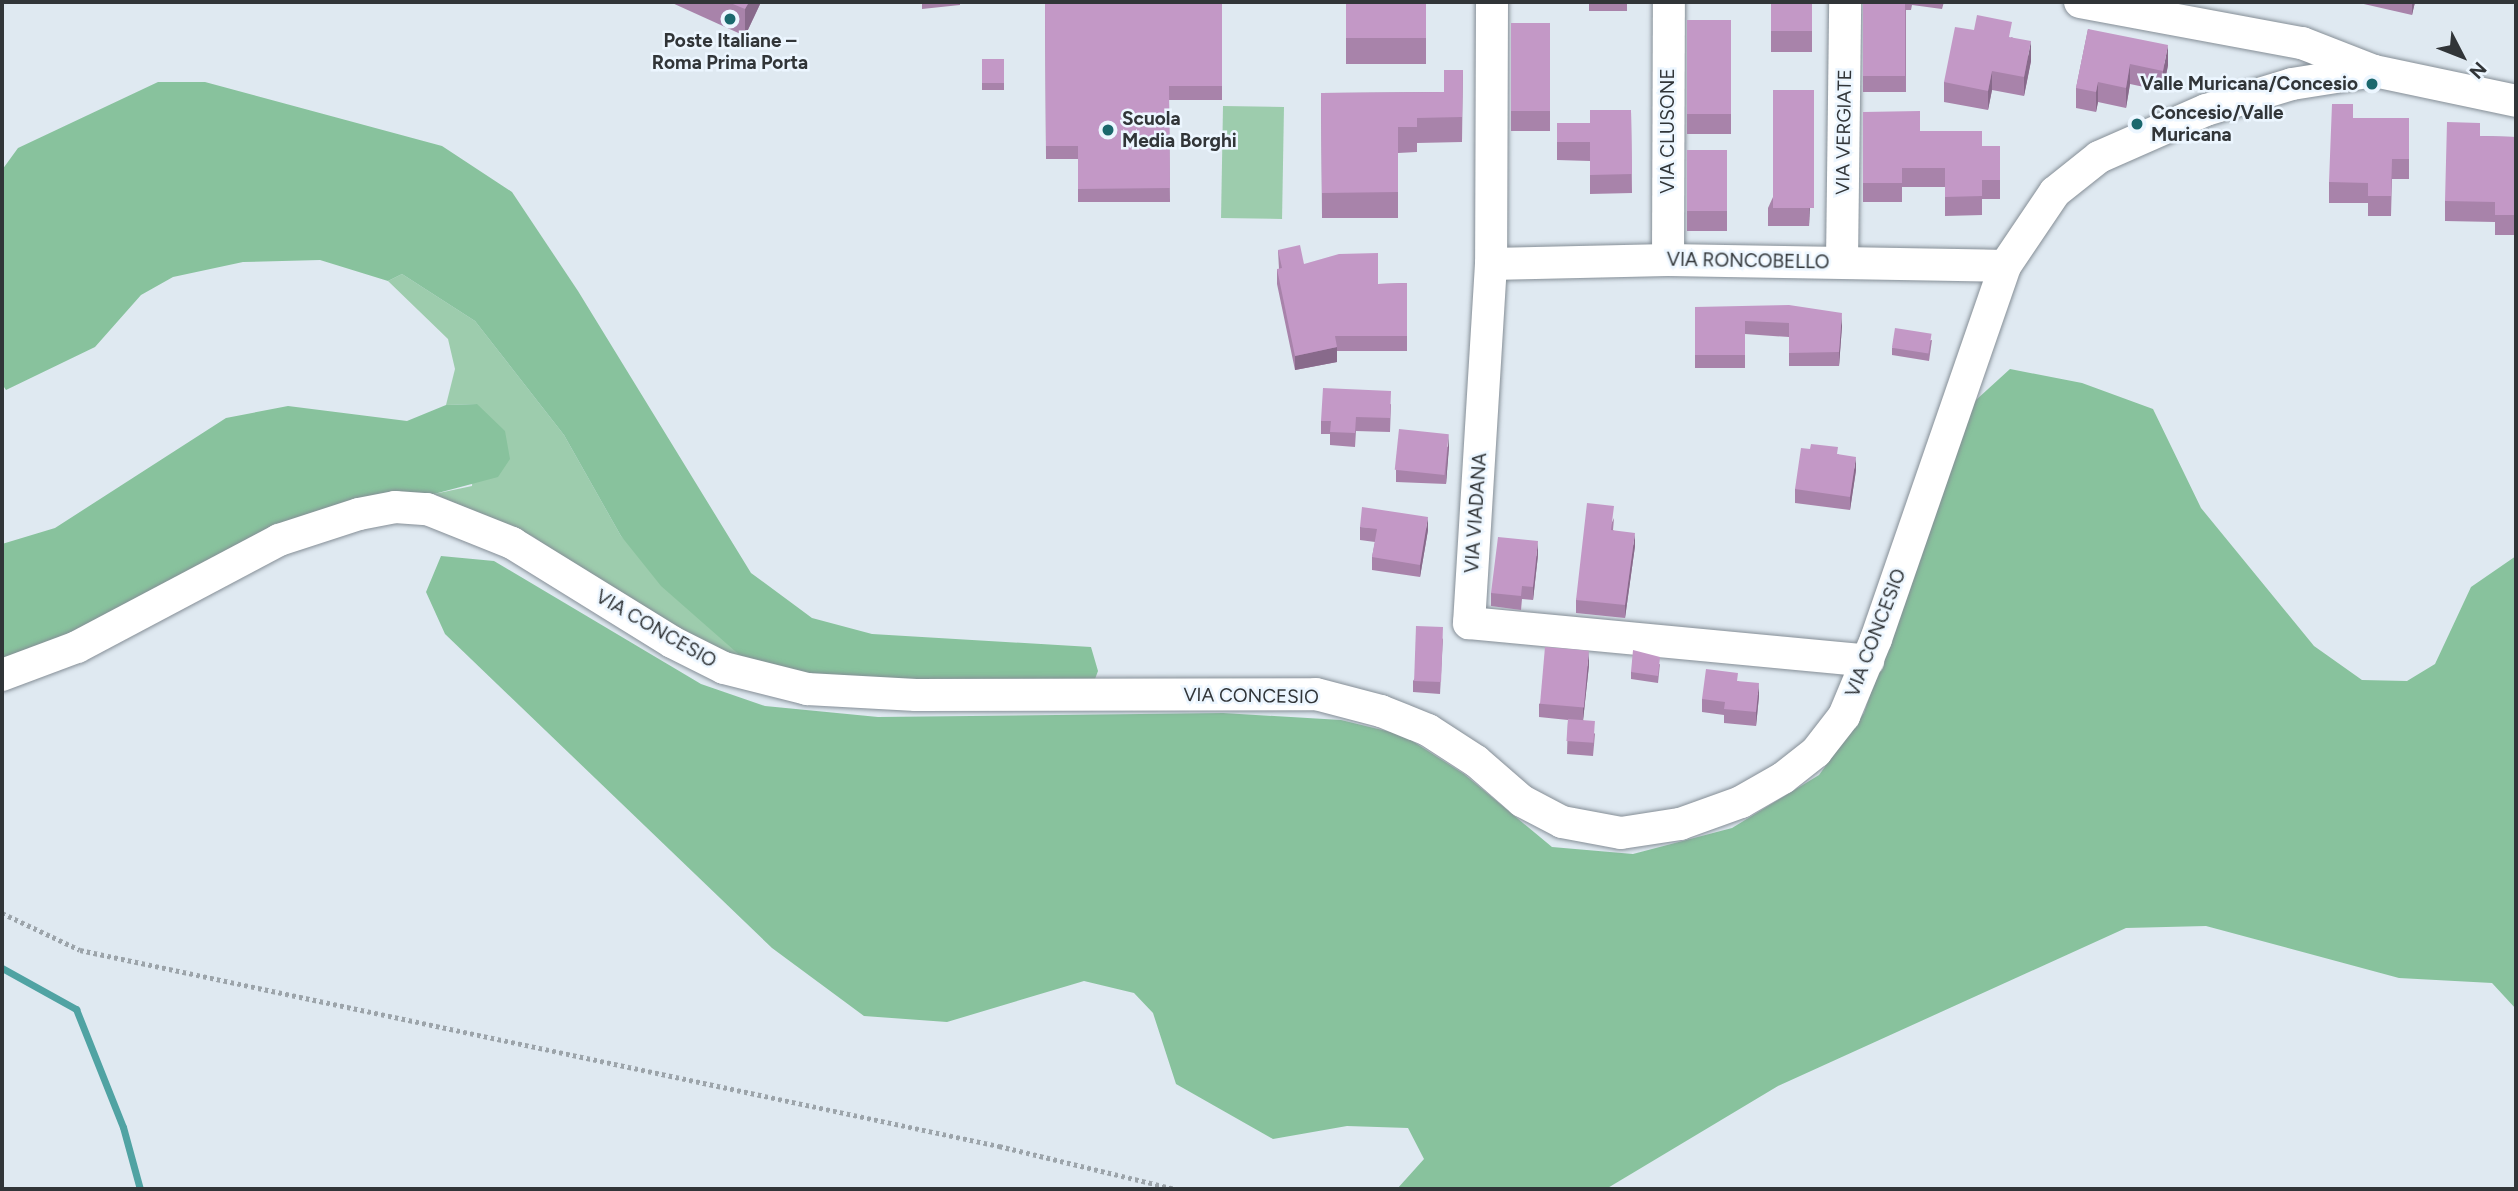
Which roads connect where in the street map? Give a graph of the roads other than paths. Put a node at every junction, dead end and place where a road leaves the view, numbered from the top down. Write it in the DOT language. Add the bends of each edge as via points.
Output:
graph roads {
  1 [pos="1492,2"];
  2 [pos="1669,2"];
  3 [pos="1845,2"];
  4 [pos="2080,2"];
  5 [pos="2374,71"];
  6 [pos="2516,102"];
  7 [pos="1668,260"];
  8 [pos="1842,262"];
  9 [pos="1491,264"];
  10 [pos="2006,266"];
  11 [pos="1868,661"];
  12 [pos="2,675"];
  1 -- 9 [label="street, VIA VIADANA"];
  2 -- 7 [label="street, VIA CLUSONE"];
  3 -- 8 [label="street, VIA VERGIATE"];
  4 -- 5 [label="street" via="2302,43"];
  5 -- 6 [label="street"];
  5 -- 10 [label="street, VIA CONCESIO" via="2248,96 2113,149 2055,191"];
  7 -- 8 [label="street, VIA RONCOBELLO"];
  7 -- 9 [label="street, VIA RONCOBELLO"];
  8 -- 10 [label="street, VIA RONCOBELLO"];
  9 -- 11 [label="street, VIA VIADANA" via="1469,623"];
  10 -- 11 [label="street, VIA CONCESIO"];
  11 -- 12 [label="street, VIA CONCESIO" via="1832,734 1783,778 1699,818 1620,833 1579,828 1551,818 1428,730 1381,711 1316,694 916,695 807,689 724,668 672,642 512,542 427,509 395,507 359,514 279,540 76,647"];
}
